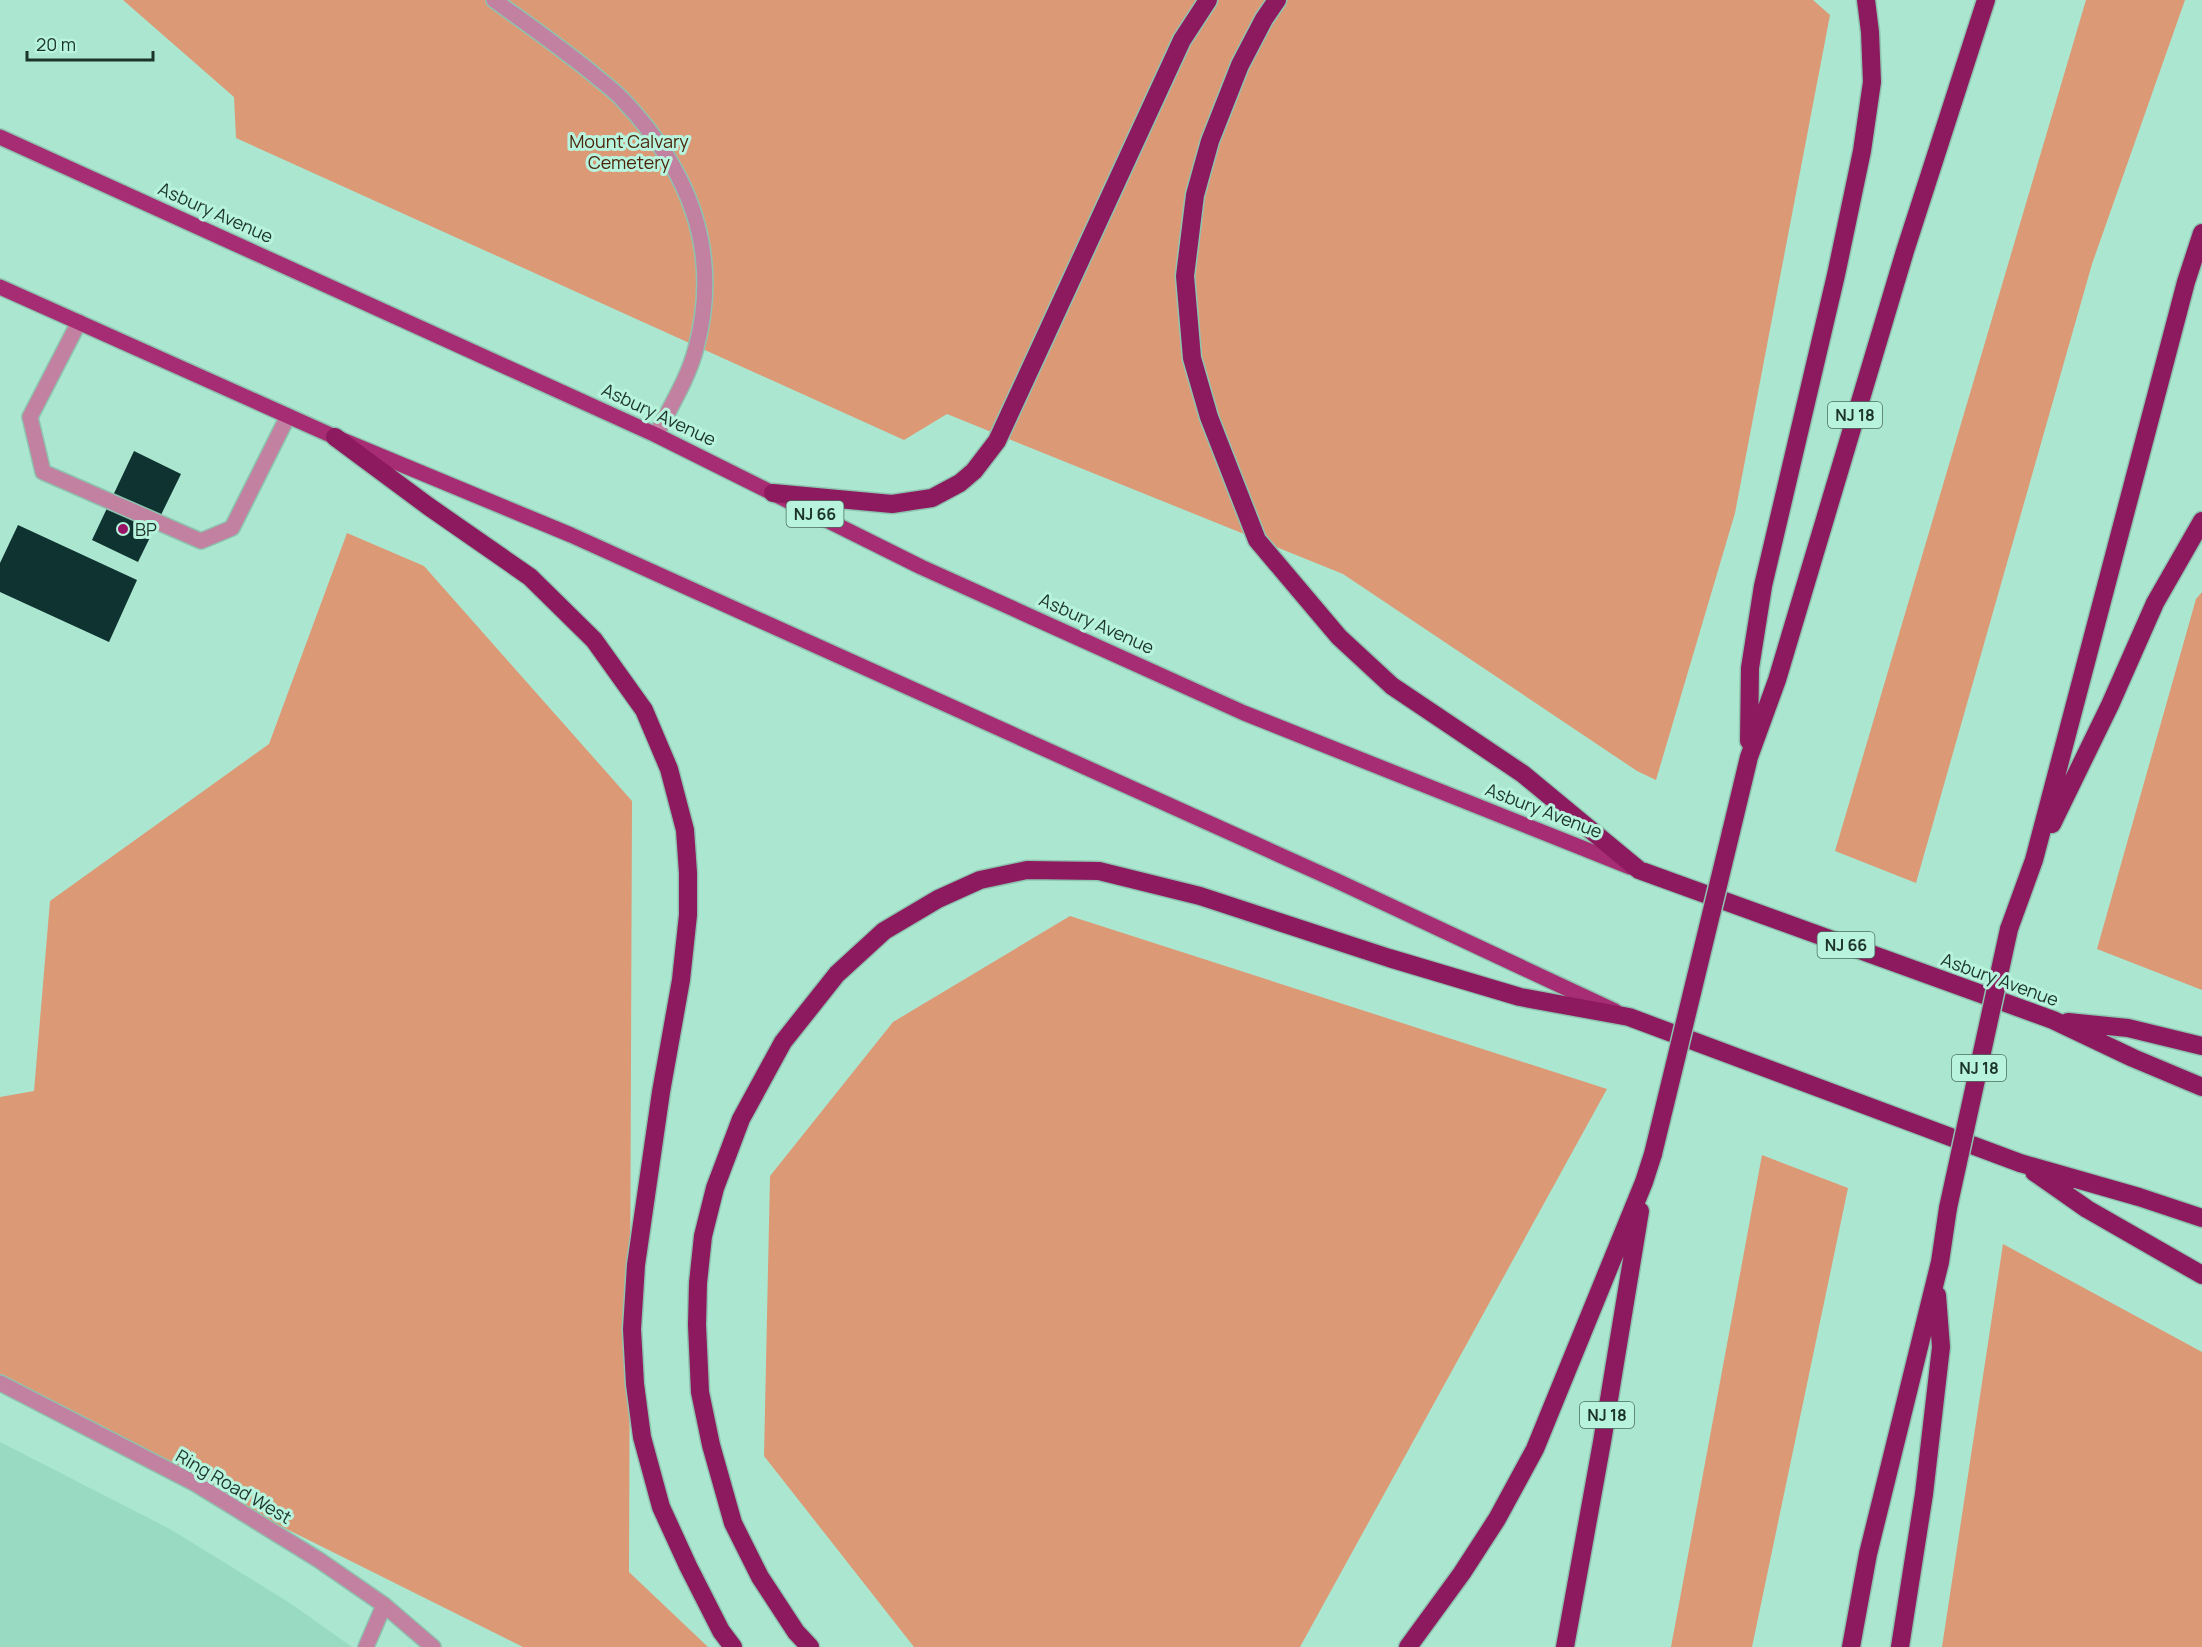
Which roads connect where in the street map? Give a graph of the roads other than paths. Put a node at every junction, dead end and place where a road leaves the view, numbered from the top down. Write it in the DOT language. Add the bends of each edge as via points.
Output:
graph roads {
  1 [pos="494,0"];
  2 [pos="1208,0"];
  3 [pos="1277,0"];
  4 [pos="1866,0"];
  5 [pos="1986,0"];
  6 [pos="0,126"];
  7 [pos="0,137"];
  8 [pos="16,144"];
  9 [pos="2202,233"];
  10 [pos="0,287"];
  11 [pos="78,322"];
  12 [pos="288,416"];
  13 [pos="656,435"];
  14 [pos="335,437"];
  15 [pos="773,493"];
  16 [pos="2202,521"];
  17 [pos="1749,757"];
  18 [pos="2034,860"];
  19 [pos="1639,870"];
  20 [pos="1629,1017"];
  21 [pos="2053,1020"];
  22 [pos="2202,1047"];
  23 [pos="2202,1087"];
  24 [pos="2020,1162"];
  25 [pos="1644,1182"];
  26 [pos="2202,1218"];
  27 [pos="2202,1275"];
  28 [pos="1936,1278"];
  29 [pos="0,1383"];
  30 [pos="384,1605"];
  31 [pos="366,1647"];
  32 [pos="433,1647"];
  33 [pos="734,1647"];
  34 [pos="810,1647"];
  35 [pos="1408,1647"];
  36 [pos="1565,1647"];
  37 [pos="1851,1647"];
  38 [pos="1900,1647"];
  1 -- 13 [label="street" via="622,98 672,161 693,207 704,262 704,302 696,348"];
  2 -- 15 [label="highway" via="1182,40 997,441 975,471 932,498 892,504"];
  3 -- 19 [label="highway" via="1240,65 1210,141 1195,195 1185,276 1192,358 1209,417 1257,540 1339,637 1392,686 1523,774"];
  4 -- 17 [label="highway" via="1872,82 1862,151 1763,586 1750,669"];
  5 -- 17 [label="highway, NJ 18"];
  6 -- 8 [label="main road"];
  7 -- 8 [label="main road, Asbury Avenue / NJ 66"];
  8 -- 13 [label="main road, Asbury Avenue / NJ 66"];
  9 -- 18 [label="highway, NJ 18"];
  10 -- 11 [label="main road"];
  11 -- 12 [label="main road"];
  11 -- 12 [label="street" via="30,417 43,472 201,541 232,528"];
  12 -- 14 [label="main road"];
  13 -- 15 [label="main road, Asbury Avenue / NJ 66"];
  14 -- 20 [label="main road" via="582,540"];
  14 -- 33 [label="highway" via="530,577 586,632 644,710 669,769 686,830 688,915 636,1265 632,1329 635,1384 642,1437 661,1507 721,1631"];
  15 -- 19 [label="main road, Asbury Avenue / NJ 66" via="921,567 1244,713"];
  16 -- 18 [label="highway" via="2155,603"];
  17 -- 25 [label="highway, NJ 18, bridge"];
  18 -- 28 [label="highway, NJ 18, bridge" via="2009,928"];
  19 -- 21 [label="highway, Asbury Avenue / NJ 66"];
  20 -- 24 [label="highway"];
  20 -- 34 [label="highway" via="1520,996 1200,896 1099,871 1027,870 980,880 884,931 837,974 783,1042 741,1119 715,1188 703,1236 698,1283 700,1392 733,1523 760,1577"];
  21 -- 22 [label="highway" via="2128,1029"];
  21 -- 23 [label="highway, Asbury Avenue / NJ 66"];
  24 -- 26 [label="highway"];
  24 -- 27 [label="highway" via="2087,1209"];
  25 -- 35 [label="highway" via="1535,1449 1491,1528"];
  25 -- 36 [label="highway, NJ 18"];
  28 -- 37 [label="highway, NJ 18" via="1868,1554"];
  28 -- 38 [label="highway" via="1941,1347 1924,1494"];
  29 -- 30 [label="street, Ring Road West" via="196,1484"];
  30 -- 31 [label="street"];
  30 -- 32 [label="street, Ring Road West"];
}
